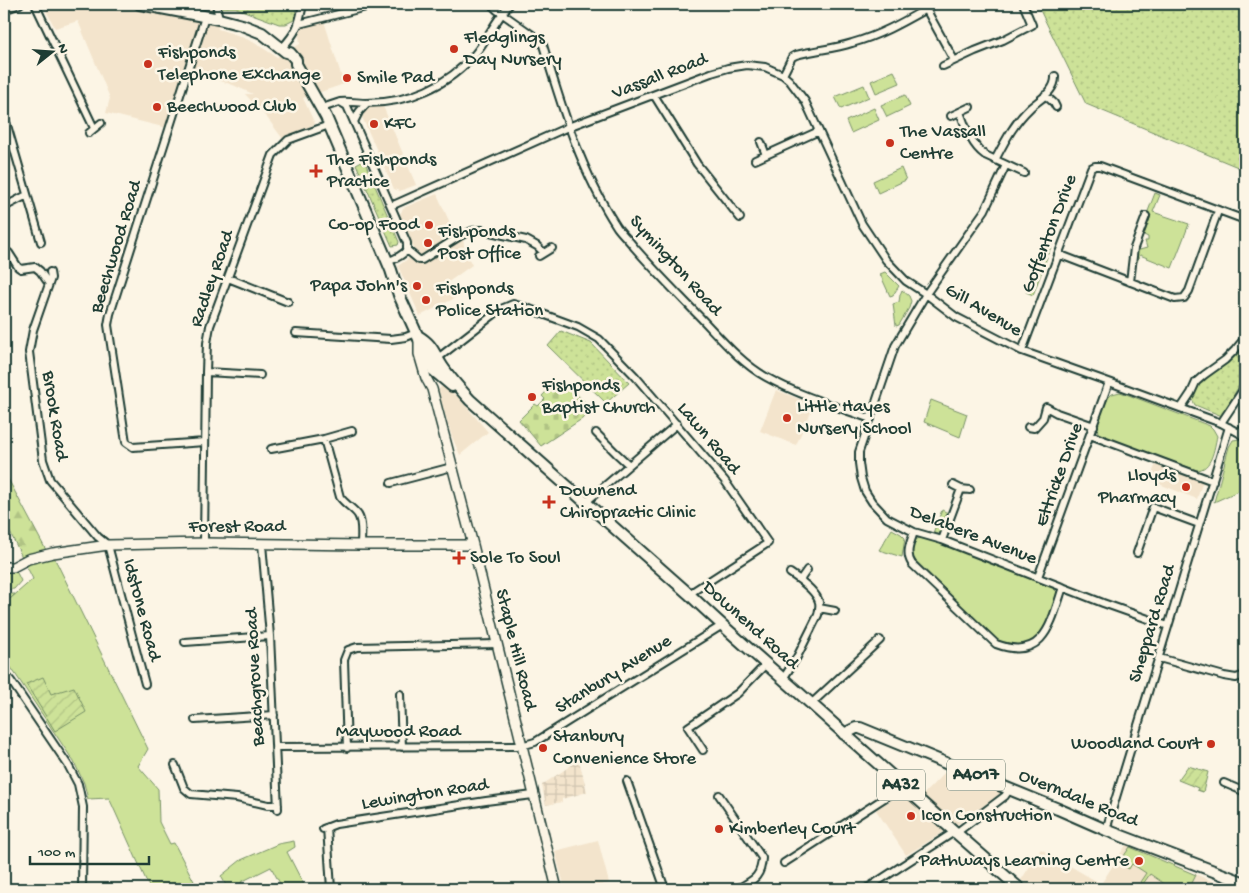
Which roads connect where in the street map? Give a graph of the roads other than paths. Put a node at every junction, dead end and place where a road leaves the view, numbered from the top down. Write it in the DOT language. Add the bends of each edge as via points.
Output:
graph roads {
  1 [pos="20,4"];
  2 [pos="35,4"];
  3 [pos="140,4"];
  4 [pos="216,4"];
  5 [pos="303,4"];
  6 [pos="378,4"];
  7 [pos="492,4"];
  8 [pos="510,4"];
  9 [pos="935,4"];
  10 [pos="1024,6"];
  11 [pos="926,9"];
  12 [pos="4,10"];
  13 [pos="501,13"];
  14 [pos="205,17"];
  15 [pos="219,19"];
  16 [pos="299,24"];
  17 [pos="284,50"];
  18 [pos="954,60"];
  19 [pos="943,66"];
  20 [pos="783,75"];
  21 [pos="1056,76"];
  22 [pos="654,95"];
  23 [pos="1046,96"];
  24 [pos="340,102"];
  25 [pos="367,103"];
  26 [pos="970,107"];
  27 [pos="1056,107"];
  28 [pos="322,108"];
  29 [pos="960,112"];
  30 [pos="4,115"];
  31 [pos="951,116"];
  32 [pos="354,122"];
  33 [pos="101,123"];
  34 [pos="329,125"];
  35 [pos="568,127"];
  36 [pos="819,132"];
  37 [pos="761,142"];
  38 [pos="766,155"];
  39 [pos="756,160"];
  40 [pos="996,160"];
  41 [pos="1006,165"];
  42 [pos="1024,173"];
  43 [pos="28,195"];
  44 [pos="391,206"];
  45 [pos="4,207"];
  46 [pos="1218,211"];
  47 [pos="1146,216"];
  48 [pos="740,218"];
  49 [pos="1245,220"];
  50 [pos="41,242"];
  51 [pos="552,248"];
  52 [pos="407,250"];
  53 [pos="9,253"];
  54 [pos="1058,254"];
  55 [pos="387,262"];
  56 [pos="50,272"];
  57 [pos="228,278"];
  58 [pos="1130,282"];
  59 [pos="49,284"];
  60 [pos="926,294"];
  61 [pos="288,302"];
  62 [pos="296,334"];
  63 [pos="418,337"];
  64 [pos="1245,338"];
  65 [pos="1022,351"];
  66 [pos="438,358"];
  67 [pos="433,370"];
  68 [pos="206,372"];
  69 [pos="260,375"];
  70 [pos="1109,382"];
  71 [pos="458,387"];
  72 [pos="1245,387"];
  73 [pos="432,389"];
  74 [pos="1181,408"];
  75 [pos="871,419"];
  76 [pos="1221,423"];
  77 [pos="677,424"];
  78 [pos="1094,426"];
  79 [pos="1245,426"];
  80 [pos="1028,427"];
  81 [pos="1229,427"];
  82 [pos="352,431"];
  83 [pos="596,433"];
  84 [pos="1239,433"];
  85 [pos="1090,435"];
  86 [pos="1245,438"];
  87 [pos="324,439"];
  88 [pos="205,442"];
  89 [pos="271,449"];
  90 [pos="629,464"];
  91 [pos="452,467"];
  92 [pos="1213,481"];
  93 [pos="391,483"];
  94 [pos="953,485"];
  95 [pos="961,489"];
  96 [pos="970,490"];
  97 [pos="586,502"];
  98 [pos="1199,524"];
  99 [pos="914,532"];
  100 [pos="942,540"];
  101 [pos="204,543"];
  102 [pos="108,544"];
  103 [pos="262,544"];
  104 [pos="361,545"];
  105 [pos="473,545"];
  106 [pos="1137,553"];
  107 [pos="8,567"];
  108 [pos="807,570"];
  109 [pos="790,573"];
  110 [pos="1038,577"];
  111 [pos="800,580"];
  112 [pos="1063,587"];
  113 [pos="689,594"];
  114 [pos="819,608"];
  115 [pos="835,610"];
  116 [pos="721,626"];
  117 [pos="1168,626"];
  118 [pos="270,636"];
  119 [pos="880,640"];
  120 [pos="185,642"];
  121 [pos="497,644"];
  122 [pos="1159,658"];
  123 [pos="766,664"];
  124 [pos="4,673"];
  125 [pos="1245,675"];
  126 [pos="783,679"];
  127 [pos="145,684"];
  128 [pos="400,694"];
  129 [pos="812,704"];
  130 [pos="274,715"];
  131 [pos="195,720"];
  132 [pos="844,734"];
  133 [pos="522,746"];
  134 [pos="276,747"];
  135 [pos="402,747"];
  136 [pos="348,748"];
  137 [pos="703,750"];
  138 [pos="176,764"];
  139 [pos="627,781"];
  140 [pos="1224,783"];
  141 [pos="903,786"];
  142 [pos="1009,790"];
  143 [pos="1245,792"];
  144 [pos="533,794"];
  145 [pos="719,795"];
  146 [pos="1106,830"];
  147 [pos="955,832"];
  148 [pos="784,863"];
  149 [pos="1245,881"];
  150 [pos="82,889"];
  151 [pos="331,889"];
  152 [pos="557,889"];
  153 [pos="665,889"];
  154 [pos="737,889"];
  155 [pos="866,889"];
  156 [pos="1020,889"];
  1 -- 12 [label="street"];
  2 -- 33 [label="street" via="92,130"];
  3 -- 14 [label="main road, A432"];
  4 -- 15 [label="street"];
  5 -- 16 [label="street"];
  6 -- 16 [label="street"];
  7 -- 13 [label="street, Symington Road"];
  8 -- 13 [label="street"];
  9 -- 11 [label="street"];
  10 -- 18 [label="street" via="1032,25"];
  11 -- 18 [label="street"];
  11 -- 20 [label="street" via="863,40 796,55"];
  13 -- 25 [label="street" via="476,53 448,78 415,96"];
  13 -- 35 [label="street, Symington Road" via="543,46"];
  14 -- 15 [label="main road, A432"];
  14 -- 88 [label="street, Beechwood Road" via="108,325 126,442 133,448"];
  15 -- 17 [label="main road, A432" via="262,33"];
  16 -- 17 [label="street"];
  17 -- 28 [label="main road, A432" via="296,60"];
  18 -- 19 [label="street"];
  20 -- 22 [label="street, Vassall Road" via="764,67 747,65 711,73"];
  20 -- 36 [label="street, Gill Avenue" via="805,101"];
  21 -- 23 [label="street" via="1056,82"];
  22 -- 35 [label="street, Vassall Road"];
  22 -- 48 [label="street" via="696,164"];
  23 -- 27 [label="street"];
  23 -- 40 [label="street" via="1022,116"];
  24 -- 25 [label="street"];
  24 -- 28 [label="street"];
  24 -- 32 [label="street" via="347,106"];
  25 -- 32 [label="street"];
  26 -- 29 [label="street"];
  28 -- 34 [label="main road, A432"];
  29 -- 31 [label="street"];
  29 -- 40 [label="street" via="976,148"];
  30 -- 43 [label="street"];
  32 -- 44 [label="street"];
  34 -- 55 [label="main road, A432"];
  34 -- 57 [label="street, Radley Road" via="288,140 273,155"];
  35 -- 44 [label="street, Vassall Road"];
  35 -- 75 [label="street, Symington Road" via="599,195 618,227 645,260 745,363 784,386"];
  36 -- 38 [label="street"];
  36 -- 60 [label="street, Gill Avenue" via="862,222 886,260 906,281"];
  37 -- 38 [label="street"];
  38 -- 39 [label="street"];
  40 -- 41 [label="street"];
  41 -- 42 [label="street"];
  41 -- 60 [label="street, Delabere Avenue" via="985,210"];
  43 -- 45 [label="street"];
  43 -- 50 [label="street"];
  44 -- 52 [label="street"];
  46 -- 49 [label="street, Goffenton Drive"];
  46 -- 54 [label="street, Goffenton Drive" via="1096,166 1092,168"];
  46 -- 58 [label="street" via="1184,298 1175,299"];
  47 -- 58 [label="street" via="1134,248"];
  51 -- 52 [label="street" via="542,254 537,246 526,240 481,230 460,236 422,260"];
  52 -- 55 [label="street"];
  53 -- 59 [label="street" via="18,267 35,267"];
  54 -- 58 [label="street"];
  54 -- 65 [label="street, Goffenton Drive"];
  55 -- 63 [label="main road, A432"];
  56 -- 59 [label="street, Brook Road"];
  57 -- 61 [label="street"];
  57 -- 68 [label="street, Radley Road" via="210,326"];
  59 -- 102 [label="street, Brook Road" via="29,352 43,460 50,480 98,537"];
  60 -- 65 [label="street, Gill Avenue" via="956,317"];
  60 -- 75 [label="street, Delabere Avenue" via="895,346"];
  62 -- 63 [label="street" via="390,340"];
  63 -- 66 [label="main road, A432" via="427,342"];
  63 -- 67 [label="main road, A432"];
  63 -- 73 [label="main road, Staple Hill Road" via="419,354"];
  64 -- 74 [label="street" via="1225,360 1196,382"];
  65 -- 70 [label="street, Gill Avenue"];
  66 -- 71 [label="main road, Downend Road / A432"];
  66 -- 77 [label="street, Lawn Road" via="501,309 513,304 524,307 578,326 599,339"];
  67 -- 71 [label="main road, Downend Road / A432" via="452,386"];
  67 -- 73 [label="main road, Staple Hill Road"];
  68 -- 69 [label="street"];
  68 -- 88 [label="street, Radley Road"];
  70 -- 74 [label="street, Gill Avenue"];
  70 -- 78 [label="street, Ettricke Drive"];
  71 -- 97 [label="main road, Downend Road / A432"];
  72 -- 76 [label="street"];
  73 -- 91 [label="main road, Staple Hill Road"];
  74 -- 76 [label="street, Gill Avenue"];
  75 -- 99 [label="street, Delabere Avenue" via="859,452 865,491 887,518"];
  76 -- 81 [label="street, Gill Avenue"];
  77 -- 90 [label="street"];
  77 -- 113 [label="street, Lawn Road" via="725,481 768,543"];
  78 -- 80 [label="street" via="1046,407 1034,428"];
  78 -- 85 [label="street, Ettricke Drive"];
  79 -- 84 [label="street"];
  81 -- 84 [label="street, Gill Avenue"];
  81 -- 92 [label="street, Sheppard Road"];
  82 -- 87 [label="street"];
  83 -- 90 [label="street"];
  84 -- 86 [label="street, Gill Avenue"];
  85 -- 92 [label="street"];
  85 -- 110 [label="street, Ettricke Drive"];
  87 -- 89 [label="street"];
  87 -- 104 [label="street" via="340,497 358,516"];
  88 -- 101 [label="street, Radley Road"];
  90 -- 97 [label="street"];
  91 -- 93 [label="street"];
  91 -- 105 [label="main road, Staple Hill Road"];
  92 -- 98 [label="street, Sheppard Road"];
  94 -- 95 [label="street"];
  95 -- 96 [label="street"];
  95 -- 100 [label="street"];
  97 -- 113 [label="main road, Downend Road / A432"];
  98 -- 106 [label="street" via="1153,506"];
  98 -- 117 [label="street, Sheppard Road"];
  99 -- 100 [label="street, Delabere Avenue"];
  99 -- 112 [label="street" via="908,548 912,564 996,644 1009,649 1031,645 1047,632"];
  100 -- 110 [label="street, Delabere Avenue"];
  101 -- 102 [label="main road, Forest Road"];
  101 -- 103 [label="main road, Forest Road"];
  102 -- 107 [label="main road, Forest Road" via="53,553"];
  102 -- 127 [label="street, Idstone Road"];
  103 -- 104 [label="main road, Forest Road"];
  103 -- 118 [label="street, Beachgrove Road"];
  104 -- 105 [label="main road, Forest Road"];
  105 -- 121 [label="main road, Staple Hill Road"];
  108 -- 111 [label="street"];
  109 -- 111 [label="street"];
  110 -- 112 [label="street, Delabere Avenue"];
  111 -- 114 [label="street" via="818,600"];
  112 -- 117 [label="street, Delabere Avenue"];
  113 -- 116 [label="main road, Downend Road / A432"];
  114 -- 115 [label="street"];
  114 -- 126 [label="street" via="797,657"];
  116 -- 123 [label="main road, Downend Road / A432"];
  116 -- 133 [label="street, Stanbury Avenue" via="535,742"];
  117 -- 122 [label="street, Sheppard Road"];
  118 -- 120 [label="street"];
  118 -- 130 [label="street, Beachgrove Road"];
  119 -- 129 [label="street"];
  121 -- 133 [label="main road, Staple Hill Road"];
  121 -- 136 [label="street" via="358,647 348,650 344,660"];
  122 -- 125 [label="street" via="1224,676 1236,678"];
  122 -- 146 [label="street, Sheppard Road"];
  123 -- 126 [label="main road, Downend Road / A432"];
  123 -- 137 [label="street" via="738,693 688,727"];
  124 -- 150 [label="street" via="78,784 83,807"];
  126 -- 129 [label="main road, Downend Road / A432"];
  128 -- 135 [label="street"];
  129 -- 132 [label="main road, Downend Road / A432"];
  130 -- 131 [label="street"];
  130 -- 134 [label="street, Beachgrove Road"];
  132 -- 141 [label="main road, Downend Road / A432"];
  132 -- 142 [label="main road, Overndale Road / A4017" via="860,728"];
  133 -- 135 [label="street, Maywood Road"];
  133 -- 144 [label="main road, Staple Hill Road"];
  134 -- 136 [label="street, Maywood Road"];
  134 -- 138 [label="street, Beachgrove Road" via="278,807 236,798 191,794 184,788"];
  135 -- 136 [label="street, Maywood Road"];
  139 -- 153 [label="street"];
  140 -- 143 [label="street"];
  141 -- 147 [label="main road, Downend Road / A432"];
  141 -- 148 [label="street"];
  142 -- 146 [label="main road, Overndale Road / A4017"];
  142 -- 147 [label="street"];
  144 -- 151 [label="street, Lewington Road" via="325,828"];
  144 -- 152 [label="main road, Staple Hill Road"];
  145 -- 154 [label="street" via="737,827 762,858 757,877"];
  146 -- 149 [label="main road, Overndale Road / A4017"];
  147 -- 155 [label="street"];
  147 -- 156 [label="main road, Downend Road / A432"];
}
